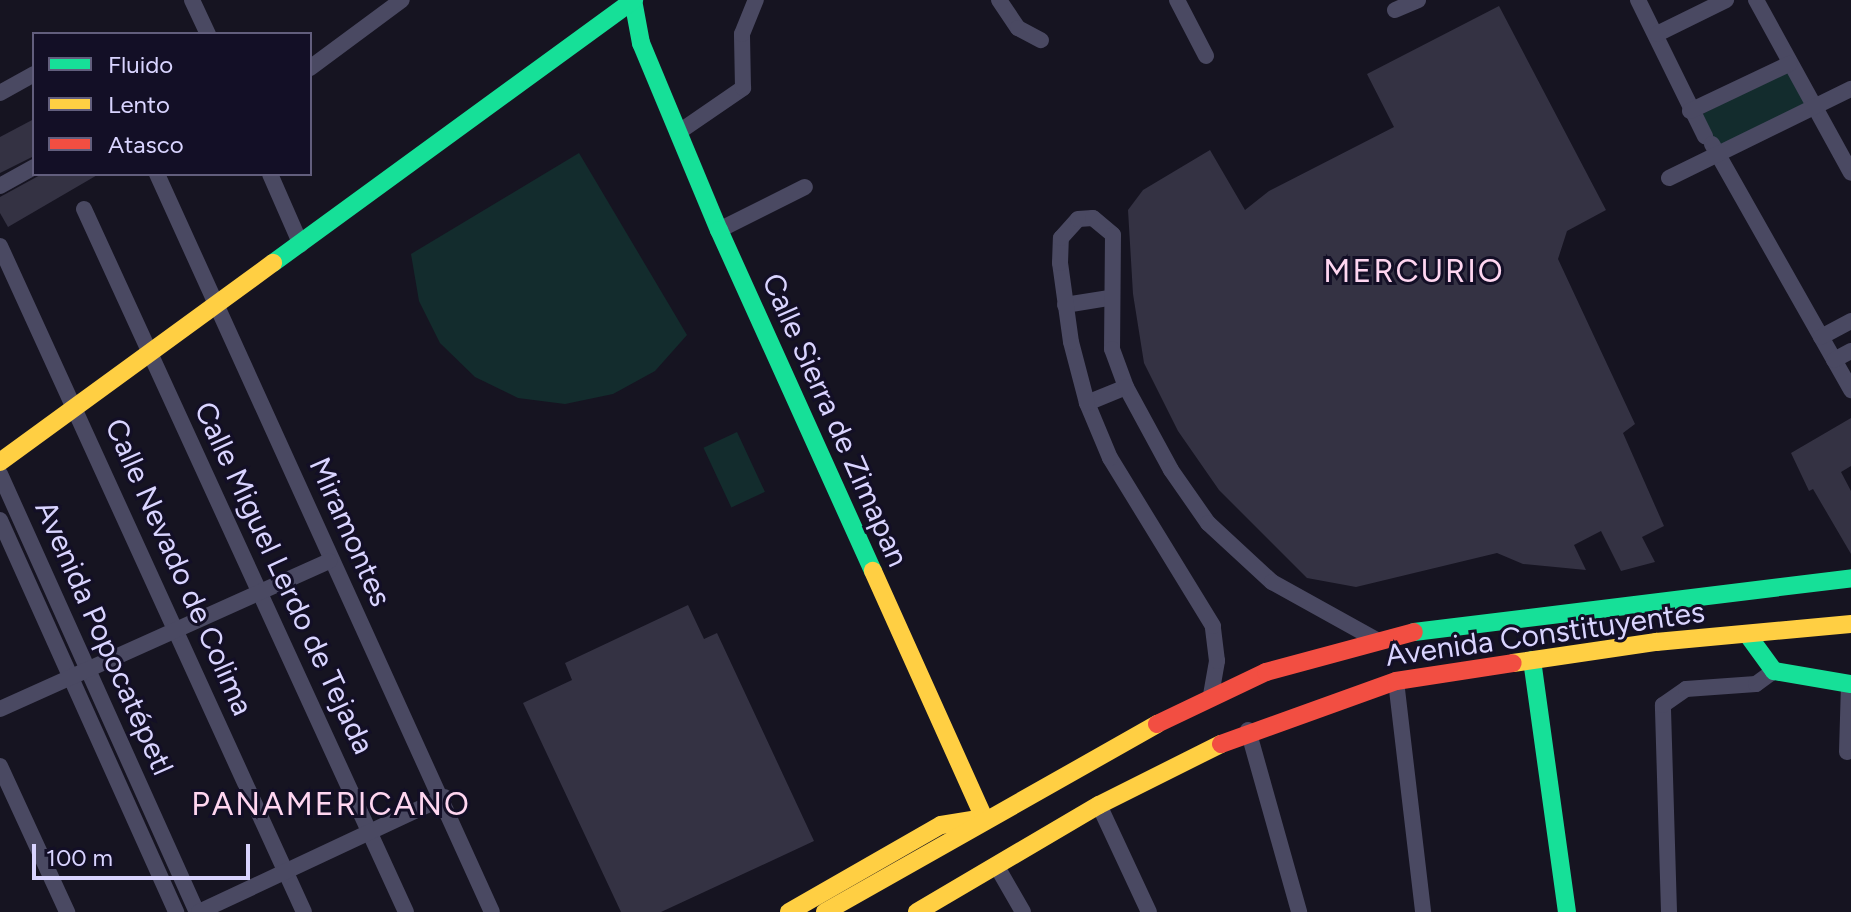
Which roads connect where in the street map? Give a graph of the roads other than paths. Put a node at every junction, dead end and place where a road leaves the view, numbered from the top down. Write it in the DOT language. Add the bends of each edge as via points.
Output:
graph roads {
  1 [pos="192,0"];
  2 [pos="402,0"];
  3 [pos="634,0"];
  4 [pos="756,0"];
  5 [pos="999,0"];
  6 [pos="1177,0"];
  7 [pos="1418,0"];
  8 [pos="1638,0"];
  9 [pos="1726,0"];
  10 [pos="1756,0"];
  11 [pos="609,7"];
  12 [pos="1395,10"];
  13 [pos="207,32"];
  14 [pos="1657,34"];
  15 [pos="1041,40"];
  16 [pos="641,43"];
  17 [pos="1206,56"];
  18 [pos="1789,64"];
  19 [pos="312,67"];
  20 [pos="32,75"];
  21 [pos="1851,89"];
  22 [pos="0,93"];
  23 [pos="1814,109"];
  24 [pos="1690,111"];
  25 [pos="679,132"];
  26 [pos="1713,144"];
  27 [pos="32,168"];
  28 [pos="1851,173"];
  29 [pos="158,176"];
  30 [pos="271,176"];
  31 [pos="1669,178"];
  32 [pos="0,186"];
  33 [pos="805,187"];
  34 [pos="84,209"];
  35 [pos="719,230"];
  36 [pos="301,245"];
  37 [pos="0,246"];
  38 [pos="1109,298"];
  39 [pos="1065,305"];
  40 [pos="216,307"];
  41 [pos="1851,321"];
  42 [pos="1821,337"];
  43 [pos="1851,351"];
  44 [pos="149,357"];
  45 [pos="1834,360"];
  46 [pos="1126,387"];
  47 [pos="1851,390"];
  48 [pos="1087,403"];
  49 [pos="78,409"];
  50 [pos="0,462"];
  51 [pos="0,474"];
  52 [pos="0,520"];
  53 [pos="329,561"];
  54 [pos="1851,578"];
  55 [pos="259,592"];
  56 [pos="1851,624"];
  57 [pos="176,629"];
  58 [pos="1747,634"];
  59 [pos="1375,639"];
  60 [pos="1532,660"];
  61 [pos="1774,671"];
  62 [pos="79,674"];
  63 [pos="1396,681"];
  64 [pos="1850,684"];
  65 [pos="1211,695"];
  66 [pos="0,709"];
  67 [pos="1248,730"];
  68 [pos="1847,752"];
  69 [pos="0,766"];
  70 [pos="444,797"];
  71 [pos="1099,805"];
  72 [pos="984,818"];
  73 [pos="371,832"];
  74 [pos="996,865"];
  75 [pos="286,871"];
  76 [pos="67,912"];
  77 [pos="176,912"];
  78 [pos="198,912"];
  79 [pos="304,912"];
  80 [pos="406,912"];
  81 [pos="492,912"];
  82 [pos="789,912"];
  83 [pos="825,912"];
  84 [pos="917,912"];
  85 [pos="1023,912"];
  86 [pos="1149,912"];
  87 [pos="1299,912"];
  88 [pos="1423,912"];
  89 [pos="1567,912"];
  90 [pos="1669,912"];
  1 -- 13 [label="street"];
  2 -- 19 [label="street"];
  3 -- 11 [label="street"];
  3 -- 16 [label="street, Calle Sierra de Zimapan"];
  4 -- 25 [label="street" via="742,34 743,88"];
  5 -- 15 [label="street" via="1018,28"];
  6 -- 17 [label="street"];
  7 -- 12 [label="street"];
  8 -- 14 [label="street"];
  9 -- 14 [label="street"];
  10 -- 18 [label="street"];
  11 -- 16 [label="street, Calle Sierra de Zimapan"];
  11 -- 36 [label="street"];
  14 -- 24 [label="street"];
  16 -- 25 [label="street, Calle Sierra de Zimapan"];
  18 -- 23 [label="street"];
  18 -- 24 [label="street"];
  20 -- 22 [label="street"];
  21 -- 23 [label="street"];
  23 -- 26 [label="street"];
  23 -- 28 [label="street"];
  24 -- 26 [label="street"];
  25 -- 35 [label="street, Calle Sierra de Zimapan"];
  26 -- 31 [label="street"];
  26 -- 42 [label="street"];
  27 -- 32 [label="street"];
  29 -- 40 [label="street, Miramontes"];
  30 -- 36 [label="street"];
  33 -- 35 [label="street"];
  34 -- 44 [label="street, Calle Miguel Lerdo de Tejada"];
  35 -- 72 [label="street, Calle Sierra de Zimapan"];
  36 -- 40 [label="street"];
  37 -- 49 [label="street, Calle Nevado de Colima"];
  38 -- 39 [label="street"];
  38 -- 39 [label="street" via="1116,245 1107,228 1088,217 1066,228 1061,238"];
  38 -- 46 [label="street" via="1112,349"];
  39 -- 48 [label="street"];
  40 -- 44 [label="street"];
  40 -- 53 [label="street, Miramontes" via="237,340"];
  41 -- 42 [label="street"];
  42 -- 45 [label="street"];
  43 -- 45 [label="street"];
  44 -- 49 [label="street"];
  44 -- 55 [label="street, Calle Miguel Lerdo de Tejada"];
  45 -- 47 [label="street"];
  46 -- 48 [label="street"];
  46 -- 59 [label="street" via="1208,523 1272,582"];
  48 -- 65 [label="street" via="1110,458 1213,626 1217,661"];
  49 -- 50 [label="street"];
  49 -- 57 [label="street, Calle Nevado de Colima"];
  51 -- 62 [label="street, Avenida Popocatépetl"];
  52 -- 62 [label="street, Avenida Popocatépetl"];
  53 -- 55 [label="street"];
  53 -- 70 [label="street, Miramontes"];
  54 -- 59 [label="street, Avenida Constituyentes"];
  55 -- 57 [label="street"];
  55 -- 73 [label="street, Calle Miguel Lerdo de Tejada"];
  56 -- 58 [label="street, Avenida Constituyentes"];
  57 -- 62 [label="street"];
  57 -- 75 [label="street, Calle Nevado de Colima"];
  58 -- 60 [label="street, Avenida Constituyentes"];
  58 -- 61 [label="street"];
  59 -- 65 [label="street, Avenida Constituyentes"];
  60 -- 63 [label="street, Avenida Constituyentes"];
  60 -- 89 [label="street"];
  61 -- 64 [label="street"];
  61 -- 90 [label="street" via="1756,684 1686,689 1663,705"];
  62 -- 66 [label="street"];
  62 -- 77 [label="street, Avenida Popocatépetl"];
  62 -- 78 [label="street, Avenida Popocatépetl"];
  63 -- 67 [label="street, Avenida Constituyentes"];
  63 -- 88 [label="street"];
  64 -- 68 [label="street"];
  65 -- 72 [label="street, Avenida Constituyentes"];
  67 -- 71 [label="street, Avenida Constituyentes"];
  67 -- 87 [label="street"];
  69 -- 76 [label="street"];
  70 -- 73 [label="street"];
  70 -- 81 [label="street, Miramontes"];
  71 -- 74 [label="street, Avenida Constituyentes"];
  71 -- 86 [label="street"];
  72 -- 82 [label="street, Avenida Constituyentes" via="941,825"];
  72 -- 83 [label="street, Avenida Constituyentes"];
  73 -- 75 [label="street"];
  73 -- 80 [label="street, Calle Miguel Lerdo de Tejada"];
  74 -- 84 [label="street, Avenida Constituyentes"];
  74 -- 85 [label="street"];
  75 -- 78 [label="street"];
  75 -- 79 [label="street, Calle Nevado de Colima"];
}
